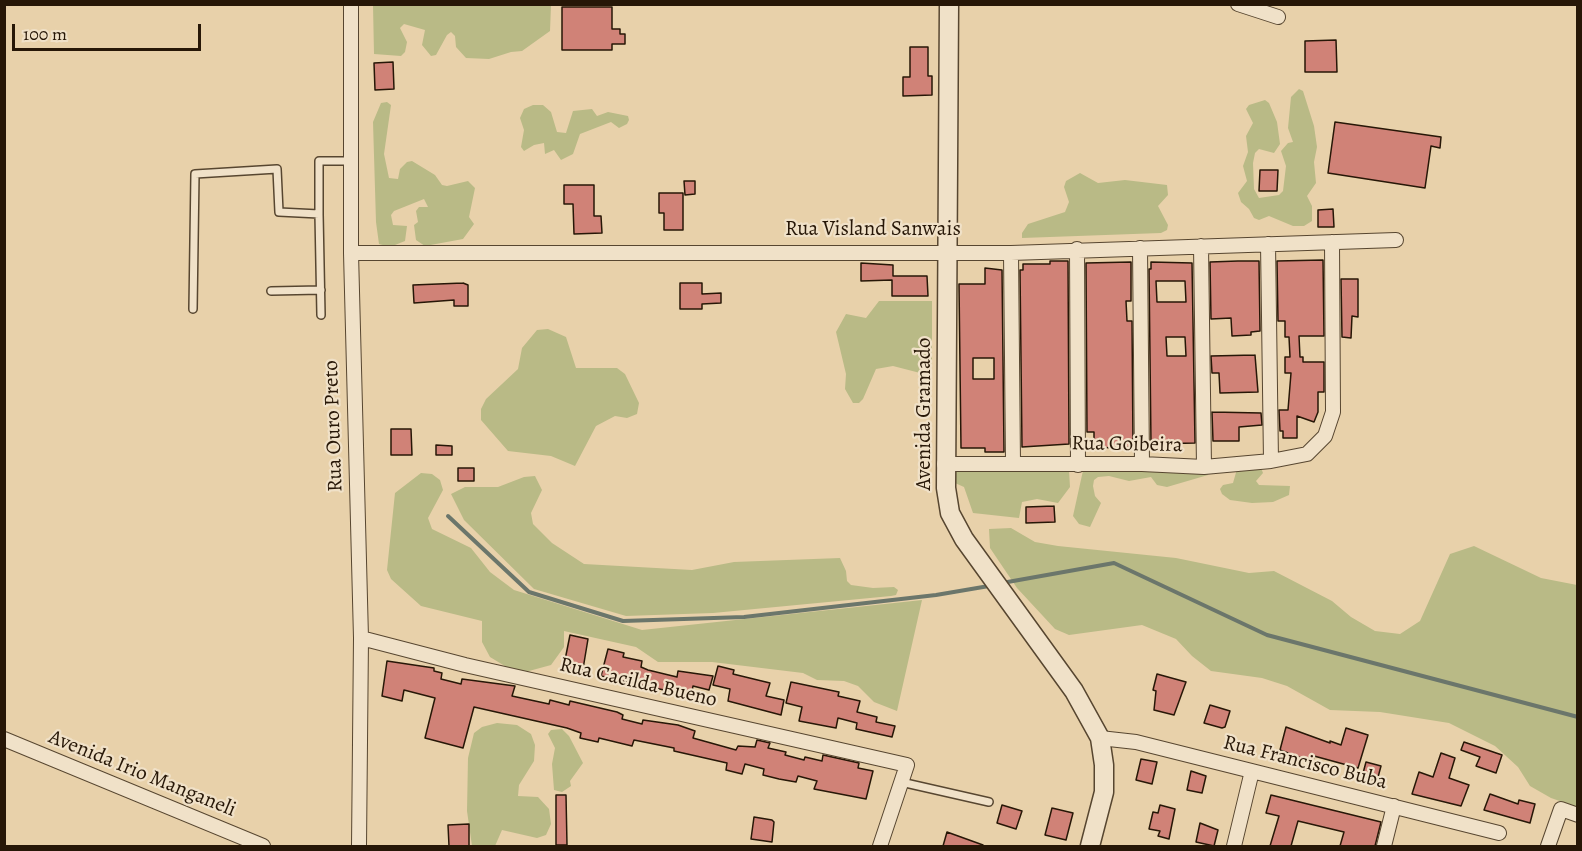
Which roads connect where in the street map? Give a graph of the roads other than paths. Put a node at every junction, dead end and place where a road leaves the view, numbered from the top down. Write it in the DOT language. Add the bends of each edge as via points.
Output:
graph roads {
  1 [pos="351,4"];
  2 [pos="949,4"];
  3 [pos="1238,4"];
  4 [pos="1278,17"];
  5 [pos="351,161"];
  6 [pos="319,214"];
  7 [pos="1396,240"];
  8 [pos="1332,242"];
  9 [pos="1268,244"];
  10 [pos="1201,246"];
  11 [pos="1140,248"];
  12 [pos="1077,249"];
  13 [pos="948,250"];
  14 [pos="351,253"];
  15 [pos="1011,253"];
  16 [pos="321,290"];
  17 [pos="271,291"];
  18 [pos="193,309"];
  19 [pos="321,315"];
  20 [pos="1271,461"];
  21 [pos="1013,463"];
  22 [pos="944,464"];
  23 [pos="1142,464"];
  24 [pos="1078,465"];
  25 [pos="1204,467"];
  26 [pos="361,638"];
  27 [pos="1100,738"];
  28 [pos="4,740"];
  29 [pos="1252,771"];
  30 [pos="901,782"];
  31 [pos="989,802"];
  32 [pos="1394,806"];
  33 [pos="1578,815"];
  34 [pos="1499,833"];
  35 [pos="263,846"];
  36 [pos="359,846"];
  37 [pos="880,846"];
  38 [pos="1090,846"];
  39 [pos="1234,846"];
  40 [pos="1384,846"];
  41 [pos="1548,846"];
  1 -- 5 [label="street, Rua Ouro Preto"];
  2 -- 13 [label="street, Avenida Gramado"];
  3 -- 4 [label="street"];
  5 -- 6 [label="lane" via="320,161"];
  5 -- 14 [label="street, Rua Ouro Preto"];
  6 -- 16 [label="lane"];
  6 -- 18 [label="lane" via="279,212 278,169 195,174"];
  7 -- 8 [label="street, Rua Visland Sanwais"];
  8 -- 9 [label="street, Rua Visland Sanwais"];
  8 -- 20 [label="street, Rua Goibeira" via="1333,412 1325,436 1307,454"];
  9 -- 10 [label="street, Rua Visland Sanwais"];
  9 -- 20 [label="street"];
  10 -- 11 [label="street, Rua Visland Sanwais"];
  10 -- 25 [label="street"];
  11 -- 12 [label="street, Rua Visland Sanwais"];
  11 -- 23 [label="street"];
  12 -- 15 [label="street, Rua Visland Sanwais"];
  12 -- 24 [label="street"];
  13 -- 14 [label="street, Rua Visland Sanwais"];
  13 -- 15 [label="street, Rua Visland Sanwais"];
  13 -- 22 [label="street, Avenida Gramado"];
  14 -- 26 [label="street, Rua Ouro Preto"];
  15 -- 21 [label="street"];
  16 -- 17 [label="lane"];
  16 -- 19 [label="lane"];
  20 -- 25 [label="street, Rua Goibeira"];
  21 -- 22 [label="street, Rua Goibeira"];
  21 -- 24 [label="street, Rua Goibeira"];
  22 -- 27 [label="street, Avenida Gramado" via="951,513 964,539 1074,691"];
  23 -- 24 [label="street, Rua Goibeira"];
  23 -- 25 [label="street, Rua Goibeira"];
  26 -- 30 [label="street, Rua Cacilda Bueno" via="465,666 907,765"];
  26 -- 36 [label="street, Rua Ouro Preto"];
  27 -- 29 [label="street, Rua Francisco Buba" via="1136,742"];
  27 -- 38 [label="street, Avenida Gramado" via="1104,792"];
  28 -- 35 [label="street, Avenida Irio Manganeli"];
  29 -- 32 [label="street, Rua Francisco Buba"];
  29 -- 39 [label="street"];
  30 -- 31 [label="lane"];
  30 -- 37 [label="street"];
  32 -- 34 [label="street, Rua Francisco Buba"];
  32 -- 40 [label="street"];
  33 -- 41 [label="street" via="1561,809"];
}
